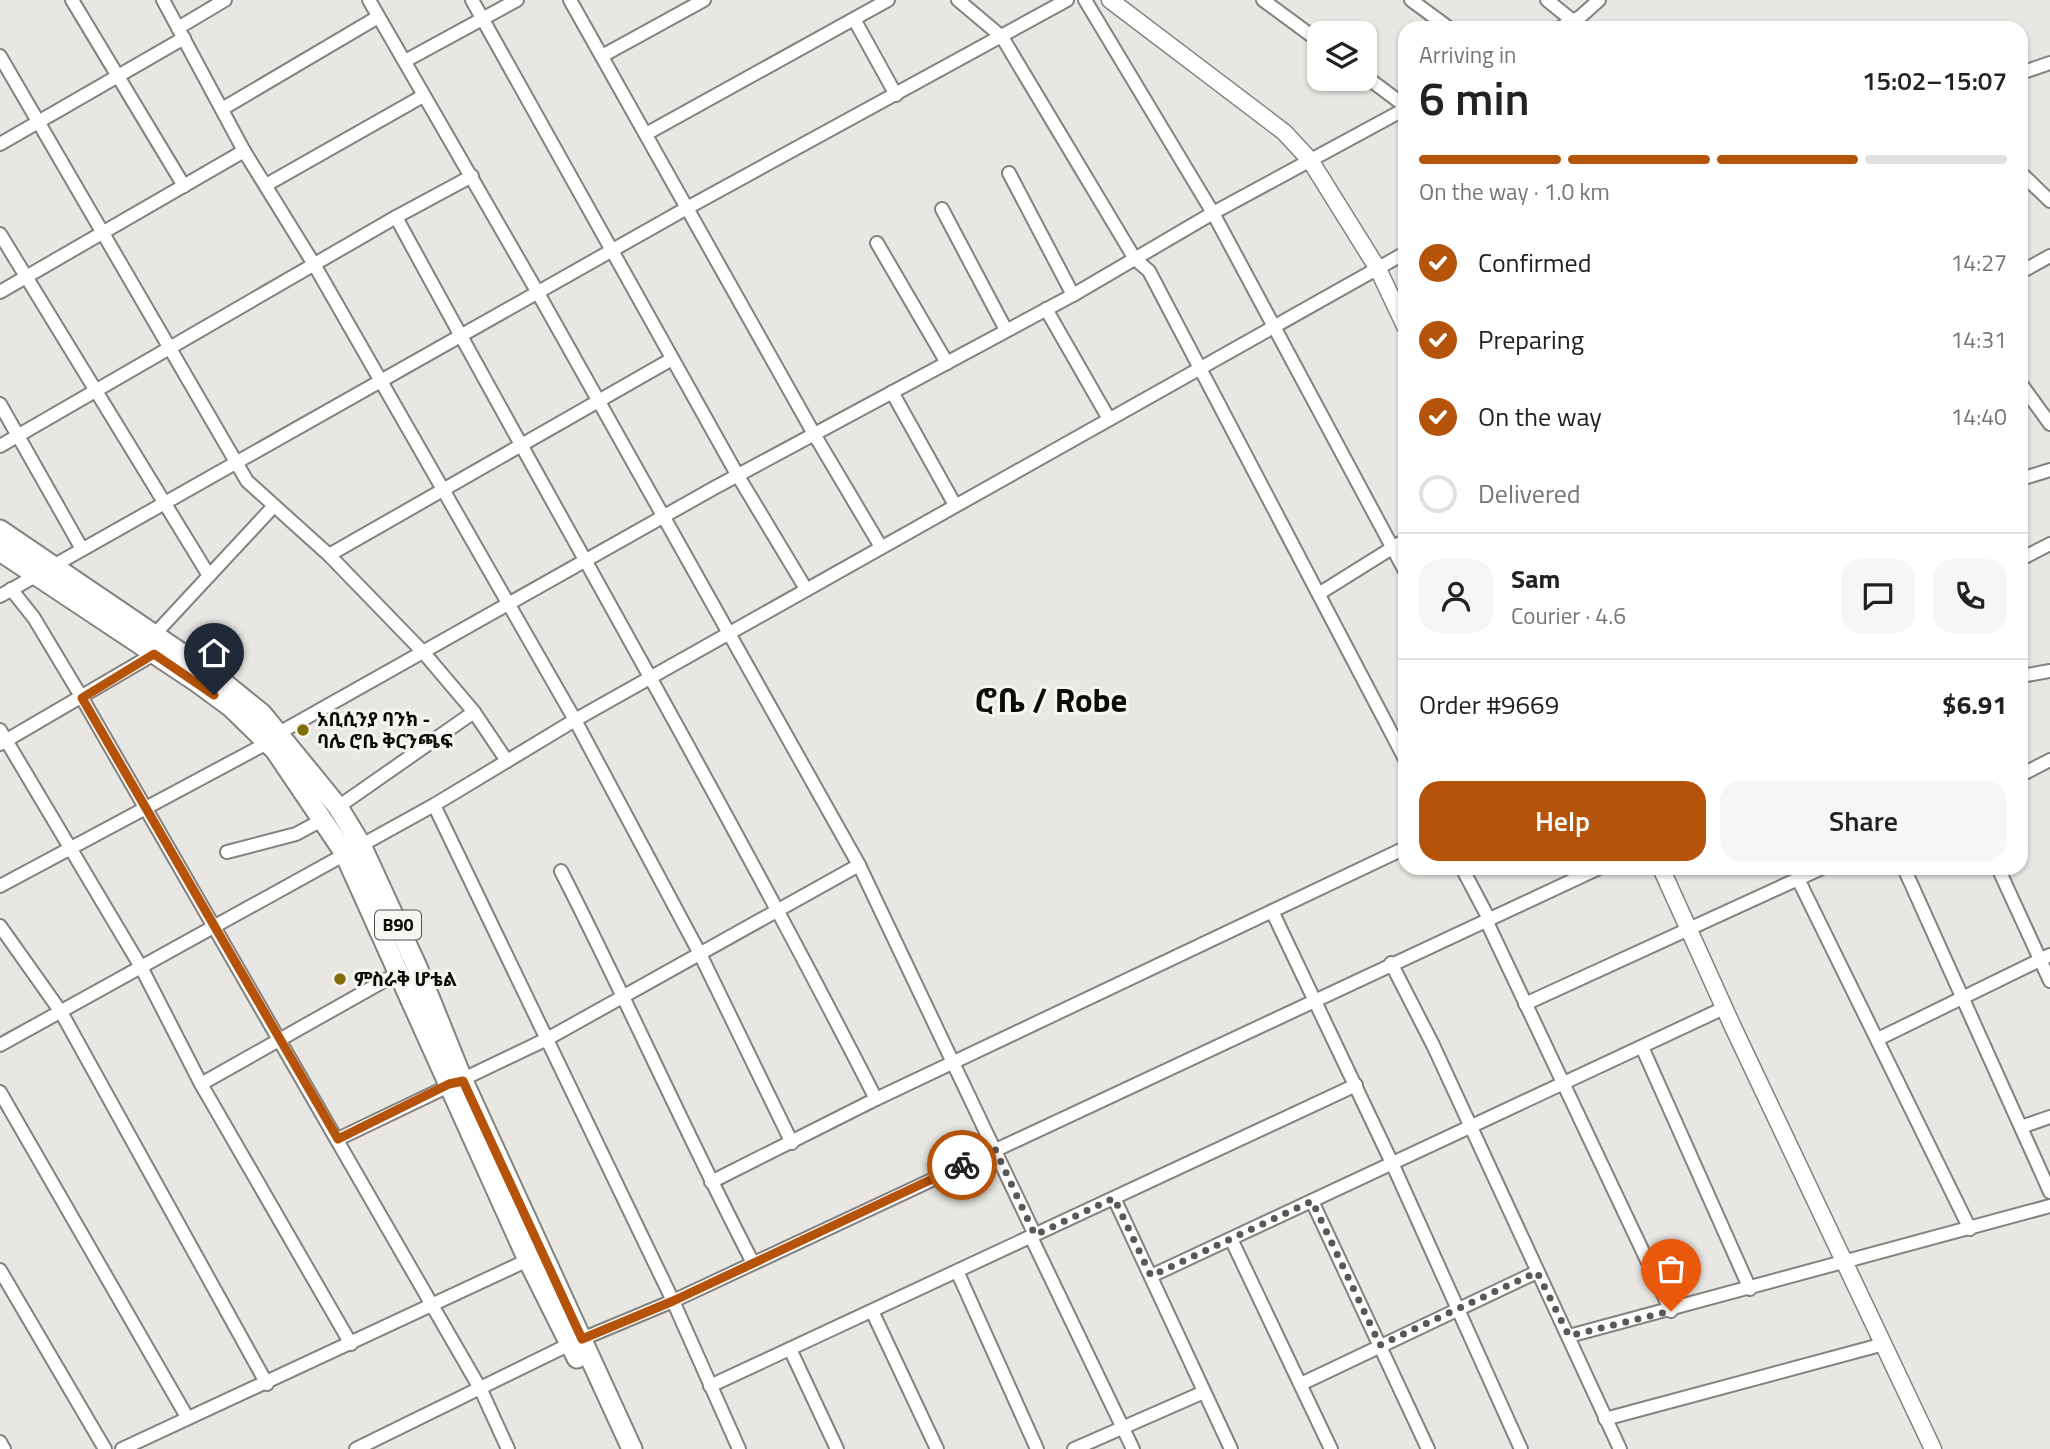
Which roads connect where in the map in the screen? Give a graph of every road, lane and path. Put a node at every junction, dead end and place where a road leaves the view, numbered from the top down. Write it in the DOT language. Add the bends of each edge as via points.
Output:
graph roads {
  1 [pos="72,0"];
  2 [pos="163,0"];
  3 [pos="225,0"];
  4 [pos="369,0"];
  5 [pos="472,0"];
  6 [pos="517,0"];
  7 [pos="570,0"];
  8 [pos="704,0"];
  9 [pos="888,0"];
  10 [pos="958,0"];
  11 [pos="1067,0"];
  12 [pos="1085,0"];
  13 [pos="1110,0"];
  14 [pos="1263,0"];
  15 [pos="1411,0"];
  16 [pos="1547,0"];
  17 [pos="1599,0"];
  18 [pos="378,17"];
  19 [pos="483,19"];
  20 [pos="854,19"];
  21 [pos="1440,21"];
  22 [pos="1565,21"];
  23 [pos="1573,21"];
  24 [pos="1307,32"];
  25 [pos="181,33"];
  26 [pos="1002,37"];
  27 [pos="0,56"];
  28 [pos="602,57"];
  29 [pos="405,61"];
  30 [pos="2050,63"];
  31 [pos="2028,71"];
  32 [pos="118,76"];
  33 [pos="1377,86"];
  34 [pos="896,95"];
  35 [pos="423,96"];
  36 [pos="1398,102"];
  37 [pos="222,109"];
  38 [pos="1398,112"];
  39 [pos="38,122"];
  40 [pos="646,134"];
  41 [pos="0,144"];
  42 [pos="244,151"];
  43 [pos="1310,160"];
  44 [pos="1009,173"];
  45 [pos="472,176"];
  46 [pos="2028,180"];
  47 [pos="184,186"];
  48 [pos="266,186"];
  49 [pos="2050,201"];
  50 [pos="687,208"];
  51 [pos="942,209"];
  52 [pos="1213,214"];
  53 [pos="396,217"];
  54 [pos="0,234"];
  55 [pos="101,234"];
  56 [pos="877,243"];
  57 [pos="612,251"];
  58 [pos="2050,256"];
  59 [pos="1398,257"];
  60 [pos="1135,259"];
  61 [pos="315,266"];
  62 [pos="2028,268"];
  63 [pos="1378,269"];
  64 [pos="25,277"];
  65 [pos="0,292"];
  66 [pos="538,293"];
  67 [pos="1073,295"];
  68 [pos="1046,309"];
  69 [pos="1398,311"];
  70 [pos="1276,326"];
  71 [pos="1006,331"];
  72 [pos="461,337"];
  73 [pos="172,350"];
  74 [pos="673,359"];
  75 [pos="947,363"];
  76 [pos="1202,367"];
  77 [pos="380,383"];
  78 [pos="96,393"];
  79 [pos="892,393"];
  80 [pos="2028,394"];
  81 [pos="598,401"];
  82 [pos="0,404"];
  83 [pos="1109,419"];
  84 [pos="2050,424"];
  85 [pos="814,435"];
  86 [pos="18,436"];
  87 [pos="0,446"];
  88 [pos="522,446"];
  89 [pos="238,463"];
  90 [pos="2050,470"];
  91 [pos="738,476"];
  92 [pos="2028,477"];
  93 [pos="442,491"];
  94 [pos="163,505"];
  95 [pos="955,505"];
  96 [pos="273,507"];
  97 [pos="663,518"];
  98 [pos="0,530"];
  99 [pos="2050,544"];
  100 [pos="1398,545"];
  101 [pos="881,547"];
  102 [pos="1393,548"];
  103 [pos="82,549"];
  104 [pos="0,551"];
  105 [pos="329,555"];
  106 [pos="2028,555"];
  107 [pos="1398,558"];
  108 [pos="585,562"];
  109 [pos="43,570"];
  110 [pos="208,574"];
  111 [pos="806,589"];
  112 [pos="6,592"];
  113 [pos="1320,593"];
  114 [pos="508,606"];
  115 [pos="727,634"];
  116 [pos="154,645"];
  117 [pos="424,653"];
  118 [pos="2050,671"];
  119 [pos="2028,675"];
  120 [pos="648,679"];
  121 [pos="82,698"];
  122 [pos="474,712"];
  123 [pos="575,720"];
  124 [pos="274,737"];
  125 [pos="2,738"];
  126 [pos="1398,745"];
  127 [pos="507,761"];
  128 [pos="2048,765"];
  129 [pos="2028,772"];
  130 [pos="434,805"];
  131 [pos="146,810"];
  132 [pos="331,813"];
  133 [pos="353,848"];
  134 [pos="70,851"];
  135 [pos="1398,851"];
  136 [pos="227,852"];
  137 [pos="859,865"];
  138 [pos="561,871"];
  139 [pos="1466,875"];
  140 [pos="1584,875"];
  141 [pos="1664,875"];
  142 [pos="1807,875"];
  143 [pos="1907,875"];
  144 [pos="2002,875"];
  145 [pos="1798,879"];
  146 [pos="0,886"];
  147 [pos="778,908"];
  148 [pos="1272,911"];
  149 [pos="1488,920"];
  150 [pos="0,926"];
  151 [pos="214,926"];
  152 [pos="1689,930"];
  153 [pos="700,954"];
  154 [pos="2045,957"];
  155 [pos="1391,963"];
  156 [pos="141,967"];
  157 [pos="398,973"];
  158 [pos="2050,981"];
  159 [pos="625,996"];
  160 [pos="1962,996"];
  161 [pos="1314,999"];
  162 [pos="1525,1004"];
  163 [pos="1724,1008"];
  164 [pos="61,1012"];
  165 [pos="280,1038"];
  166 [pos="547,1039"];
  167 [pos="1878,1040"];
  168 [pos="0,1045"];
  169 [pos="1642,1046"];
  170 [pos="954,1063"];
  171 [pos="456,1083"];
  172 [pos="201,1084"];
  173 [pos="1562,1084"];
  174 [pos="1356,1085"];
  175 [pos="0,1092"];
  176 [pos="876,1099"];
  177 [pos="2050,1117"];
  178 [pos="1470,1126"];
  179 [pos="2021,1127"];
  180 [pos="338,1139"];
  181 [pos="792,1143"];
  182 [pos="995,1149"];
  183 [pos="1392,1163"];
  184 [pos="711,1182"];
  185 [pos="2050,1192"];
  186 [pos="1114,1198"];
  187 [pos="1312,1201"];
  188 [pos="2050,1206"];
  189 [pos="1970,1229"];
  190 [pos="1033,1236"];
  191 [pos="1232,1241"];
  192 [pos="528,1260"];
  193 [pos="1844,1261"];
  194 [pos="753,1263"];
  195 [pos="0,1270"];
  196 [pos="957,1271"];
  197 [pos="1537,1272"];
  198 [pos="1151,1276"];
  199 [pos="1750,1289"];
  200 [pos="673,1301"];
  201 [pos="432,1305"];
  202 [pos="1459,1309"];
  203 [pos="872,1311"];
  204 [pos="1671,1311"];
  205 [pos="1569,1336"];
  206 [pos="576,1341"];
  207 [pos="351,1344"];
  208 [pos="1884,1344"];
  209 [pos="1380,1345"];
  210 [pos="790,1349"];
  211 [pos="267,1384"];
  212 [pos="1301,1384"];
  213 [pos="710,1386"];
  214 [pos="481,1390"];
  215 [pos="1204,1392"];
  216 [pos="187,1417"];
  217 [pos="1605,1419"];
  218 [pos="1123,1427"];
  219 [pos="0,1442"];
  220 [pos="127,1448"];
  221 [pos="4,1449"];
  222 [pos="104,1449"];
  223 [pos="356,1449"];
  224 [pos="508,1449"];
  225 [pos="618,1449"];
  226 [pos="632,1449"];
  227 [pos="739,1449"];
  228 [pos="837,1449"];
  229 [pos="937,1449"];
  230 [pos="1037,1449"];
  231 [pos="1074,1449"];
  232 [pos="1133,1449"];
  233 [pos="1231,1449"];
  234 [pos="1332,1449"];
  235 [pos="1428,1449"];
  236 [pos="1521,1449"];
  237 [pos="1620,1449"];
  238 [pos="1933,1449"];
  1 -- 32 [label="street"];
  2 -- 25 [label="street"];
  3 -- 25 [label="street"];
  4 -- 18 [label="street"];
  5 -- 19 [label="street"];
  6 -- 19 [label="street"];
  7 -- 28 [label="street"];
  8 -- 28 [label="street"];
  9 -- 20 [label="street"];
  10 -- 26 [label="street"];
  11 -- 26 [label="street"];
  12 -- 52 [label="street"];
  13 -- 43 [label="street" via="1284,132"];
  14 -- 24 [label="street"];
  15 -- 21 [label="street"];
  16 -- 22 [label="street"];
  17 -- 23 [label="street"];
  18 -- 29 [label="street"];
  18 -- 37 [label="street"];
  19 -- 29 [label="street"];
  19 -- 57 [label="street"];
  20 -- 34 [label="street"];
  20 -- 40 [label="street"];
  25 -- 32 [label="street"];
  25 -- 37 [label="street"];
  26 -- 34 [label="street"];
  26 -- 60 [label="street"];
  27 -- 39 [label="street"];
  28 -- 40 [label="street"];
  29 -- 35 [label="street"];
  30 -- 31 [label="street"];
  32 -- 39 [label="street"];
  32 -- 47 [label="street"];
  33 -- 36 [label="street"];
  34 -- 50 [label="street"];
  35 -- 45 [label="street"];
  35 -- 48 [label="street"];
  37 -- 42 [label="street"];
  38 -- 43 [label="street"];
  39 -- 41 [label="street"];
  39 -- 55 [label="street"];
  40 -- 50 [label="street"];
  42 -- 47 [label="street"];
  42 -- 48 [label="street"];
  43 -- 52 [label="street"];
  43 -- 63 [label="street"];
  44 -- 67 [label="street"];
  45 -- 53 [label="street"];
  45 -- 66 [label="street"];
  46 -- 49 [label="street"];
  47 -- 55 [label="street"];
  48 -- 61 [label="street"];
  50 -- 57 [label="street"];
  50 -- 85 [label="street"];
  51 -- 71 [label="street"];
  52 -- 60 [label="street"];
  52 -- 70 [label="street"];
  53 -- 61 [label="street"];
  53 -- 72 [label="street"];
  54 -- 64 [label="street"];
  55 -- 64 [label="street"];
  55 -- 73 [label="street"];
  56 -- 75 [label="street"];
  57 -- 66 [label="street"];
  57 -- 74 [label="street"];
  58 -- 62 [label="street"];
  59 -- 63 [label="street"];
  60 -- 67 [label="street"];
  60 -- 76 [label="street" via="1149,271"];
  61 -- 73 [label="street"];
  61 -- 77 [label="street"];
  63 -- 69 [label="street"];
  63 -- 70 [label="street"];
  64 -- 65 [label="street"];
  64 -- 78 [label="street"];
  66 -- 72 [label="street"];
  66 -- 81 [label="street"];
  67 -- 68 [label="street"];
  68 -- 71 [label="street"];
  68 -- 83 [label="street"];
  70 -- 76 [label="street"];
  70 -- 102 [label="street"];
  71 -- 75 [label="street"];
  72 -- 77 [label="street"];
  72 -- 88 [label="street"];
  73 -- 78 [label="street"];
  73 -- 89 [label="street"];
  74 -- 81 [label="street"];
  74 -- 91 [label="street"];
  75 -- 79 [label="street"];
  76 -- 83 [label="street"];
  76 -- 113 [label="street"];
  77 -- 89 [label="street"];
  77 -- 93 [label="street"];
  78 -- 86 [label="street"];
  78 -- 94 [label="street"];
  79 -- 85 [label="street"];
  79 -- 95 [label="street"];
  80 -- 84 [label="street"];
  81 -- 88 [label="street"];
  81 -- 97 [label="street"];
  82 -- 86 [label="street"];
  83 -- 95 [label="street"];
  85 -- 91 [label="street"];
  85 -- 101 [label="street"];
  86 -- 87 [label="street"];
  86 -- 103 [label="street"];
  88 -- 93 [label="street"];
  88 -- 108 [label="street"];
  89 -- 94 [label="street"];
  89 -- 96 [label="street" via="247,481"];
  90 -- 92 [label="street"];
  91 -- 97 [label="street"];
  91 -- 111 [label="street"];
  93 -- 105 [label="street"];
  93 -- 114 [label="street"];
  94 -- 103 [label="street"];
  94 -- 110 [label="street"];
  95 -- 101 [label="street"];
  96 -- 105 [label="street"];
  96 -- 110 [label="street"];
  97 -- 108 [label="street"];
  97 -- 115 [label="street"];
  98 -- 109 [label="main road, B90"];
  99 -- 106 [label="street"];
  100 -- 102 [label="street"];
  101 -- 111 [label="street"];
  102 -- 107 [label="street"];
  102 -- 113 [label="street"];
  103 -- 109 [label="street"];
  104 -- 109 [label="main road, B90"];
  105 -- 117 [label="street"];
  108 -- 114 [label="street"];
  108 -- 120 [label="street"];
  109 -- 112 [label="street"];
  109 -- 116 [label="main road, B90"];
  110 -- 116 [label="street"];
  111 -- 115 [label="street"];
  112 -- 121 [label="street" via="34,618"];
  113 -- 126 [label="street"];
  114 -- 117 [label="street"];
  114 -- 123 [label="street"];
  115 -- 120 [label="street"];
  115 -- 137 [label="street"];
  116 -- 121 [label="street"];
  116 -- 124 [label="main road, B90"];
  117 -- 122 [label="street"];
  117 -- 124 [label="street"];
  118 -- 119 [label="street"];
  120 -- 123 [label="street"];
  120 -- 147 [label="street"];
  121 -- 125 [label="street"];
  121 -- 131 [label="street"];
  122 -- 127 [label="street"];
  122 -- 132 [label="street"];
  123 -- 127 [label="street"];
  123 -- 153 [label="street"];
  124 -- 131 [label="street"];
  124 -- 132 [label="main road, B90"];
  125 -- 134 [label="street"];
  127 -- 130 [label="street"];
  128 -- 129 [label="street"];
  130 -- 133 [label="street"];
  130 -- 166 [label="street"];
  131 -- 134 [label="street"];
  131 -- 151 [label="street"];
  132 -- 133 [label="main road, B90"];
  132 -- 136 [label="street" via="296,834"];
  133 -- 151 [label="street"];
  133 -- 157 [label="main road, B90"];
  133 -- 171 [label="main road, B90" via="417,967"];
  134 -- 146 [label="street"];
  134 -- 156 [label="street"];
  135 -- 148 [label="street"];
  137 -- 147 [label="street"];
  137 -- 170 [label="street"];
  138 -- 159 [label="street"];
  139 -- 149 [label="street"];
  140 -- 149 [label="street"];
  141 -- 152 [label="street"];
  142 -- 145 [label="street"];
  143 -- 160 [label="street"];
  144 -- 154 [label="street"];
  145 -- 152 [label="street"];
  145 -- 167 [label="street"];
  147 -- 153 [label="street"];
  147 -- 176 [label="street"];
  148 -- 161 [label="street"];
  148 -- 170 [label="street"];
  149 -- 155 [label="street"];
  149 -- 162 [label="street"];
  150 -- 164 [label="street"];
  151 -- 156 [label="street"];
  151 -- 165 [label="street"];
  152 -- 162 [label="street"];
  152 -- 163 [label="street"];
  153 -- 159 [label="street"];
  153 -- 181 [label="street"];
  154 -- 158 [label="street"];
  154 -- 160 [label="street"];
  155 -- 161 [label="street"];
  155 -- 178 [label="street"];
  156 -- 164 [label="street"];
  156 -- 172 [label="street"];
  157 -- 165 [label="street"];
  157 -- 171 [label="main road, B90"];
  159 -- 166 [label="street"];
  159 -- 184 [label="street"];
  160 -- 167 [label="street"];
  160 -- 179 [label="street"];
  161 -- 174 [label="street"];
  161 -- 182 [label="street"];
  162 -- 173 [label="street"];
  163 -- 169 [label="street"];
  163 -- 193 [label="street"];
  164 -- 168 [label="street"];
  164 -- 211 [label="street"];
  165 -- 172 [label="street"];
  165 -- 180 [label="street"];
  166 -- 171 [label="street"];
  166 -- 200 [label="street"];
  167 -- 189 [label="street"];
  169 -- 173 [label="street"];
  169 -- 199 [label="street"];
  170 -- 176 [label="street"];
  170 -- 182 [label="street"];
  171 -- 180 [label="street"];
  171 -- 192 [label="main road, B90"];
  171 -- 206 [label="main road, B90"];
  172 -- 207 [label="street"];
  173 -- 178 [label="street"];
  173 -- 204 [label="street"];
  174 -- 183 [label="street"];
  174 -- 186 [label="street"];
  175 -- 216 [label="street"];
  176 -- 181 [label="street"];
  177 -- 179 [label="street"];
  178 -- 183 [label="street"];
  178 -- 197 [label="street"];
  179 -- 185 [label="street"];
  180 -- 201 [label="street"];
  181 -- 184 [label="street"];
  182 -- 190 [label="street"];
  182 -- 194 [label="street"];
  183 -- 187 [label="street"];
  183 -- 202 [label="street"];
  184 -- 194 [label="street"];
  186 -- 190 [label="street"];
  186 -- 198 [label="street"];
  187 -- 191 [label="street"];
  187 -- 209 [label="street"];
  188 -- 189 [label="street"];
  189 -- 193 [label="street"];
  190 -- 196 [label="street"];
  190 -- 218 [label="street"];
  191 -- 198 [label="street"];
  191 -- 212 [label="street"];
  192 -- 201 [label="street"];
  192 -- 206 [label="main road, B90"];
  193 -- 199 [label="street"];
  193 -- 208 [label="street"];
  194 -- 200 [label="street"];
  195 -- 222 [label="street"];
  196 -- 203 [label="street"];
  196 -- 230 [label="street"];
  197 -- 202 [label="street"];
  197 -- 205 [label="street"];
  198 -- 215 [label="street"];
  199 -- 204 [label="street"];
  200 -- 206 [label="street"];
  200 -- 213 [label="street"];
  201 -- 207 [label="street"];
  201 -- 214 [label="street"];
  202 -- 209 [label="street"];
  202 -- 236 [label="street"];
  203 -- 210 [label="street"];
  203 -- 229 [label="street"];
  204 -- 205 [label="street"];
  205 -- 217 [label="street"];
  206 -- 214 [label="street"];
  206 -- 225 [label="main road, B90"];
  206 -- 226 [label="main road, B90"];
  207 -- 211 [label="street"];
  208 -- 217 [label="street"];
  208 -- 238 [label="street"];
  209 -- 212 [label="street"];
  209 -- 235 [label="street"];
  210 -- 213 [label="street"];
  210 -- 228 [label="street"];
  211 -- 216 [label="street"];
  212 -- 234 [label="street"];
  213 -- 227 [label="street"];
  214 -- 223 [label="street"];
  214 -- 224 [label="street"];
  215 -- 218 [label="street"];
  215 -- 233 [label="street"];
  216 -- 220 [label="street"];
  217 -- 237 [label="street"];
  218 -- 231 [label="street"];
  218 -- 232 [label="street"];
  219 -- 221 [label="street"];
}
